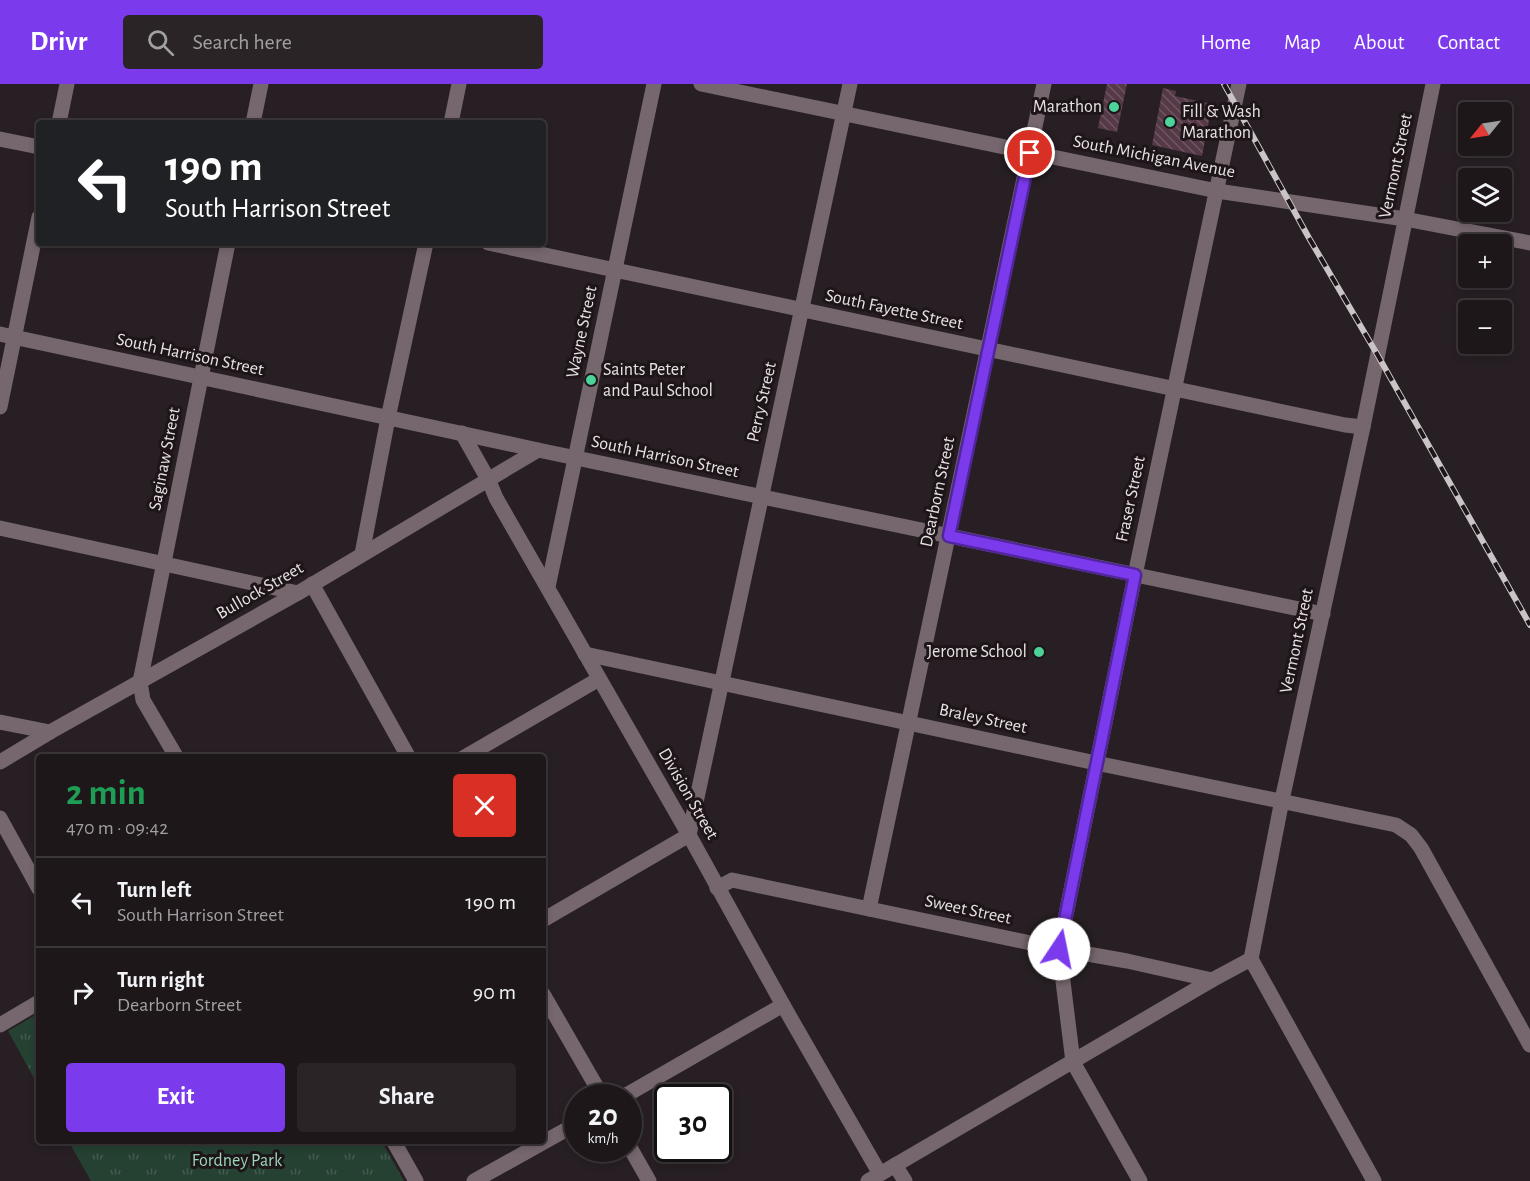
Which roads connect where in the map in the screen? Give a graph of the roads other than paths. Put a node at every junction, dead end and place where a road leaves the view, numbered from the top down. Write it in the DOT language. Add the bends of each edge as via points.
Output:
graph roads {
  1 [pos="67,84"];
  2 [pos="261,84"];
  3 [pos="459,84"];
  4 [pos="654,84"];
  5 [pos="701,84"];
  6 [pos="850,84"];
  7 [pos="1044,84"];
  8 [pos="1239,84"];
  9 [pos="1433,84"];
  10 [pos="844,115"];
  11 [pos="60,120"];
  12 [pos="254,120"];
  13 [pos="452,120"];
  14 [pos="0,139"];
  15 [pos="36,146"];
  16 [pos="1030,153"];
  17 [pos="1217,191"];
  18 [pos="1405,219"];
  19 [pos="36,228"];
  20 [pos="1530,243"];
  21 [pos="227,246"];
  22 [pos="425,246"];
  23 [pos="502,246"];
  24 [pos="615,270"];
  25 [pos="802,311"];
  26 [pos="8,335"];
  27 [pos="988,350"];
  28 [pos="201,377"];
  29 [pos="1175,389"];
  30 [pos="0,407"];
  31 [pos="388,418"];
  32 [pos="1363,427"];
  33 [pos="462,433"];
  34 [pos="538,450"];
  35 [pos="575,458"];
  36 [pos="489,481"];
  37 [pos="761,497"];
  38 [pos="0,528"];
  39 [pos="949,536"];
  40 [pos="362,554"];
  41 [pos="164,564"];
  42 [pos="1135,575"];
  43 [pos="312,584"];
  44 [pos="548,587"];
  45 [pos="298,593"];
  46 [pos="1323,614"];
  47 [pos="585,654"];
  48 [pos="599,680"];
  49 [pos="140,682"];
  50 [pos="723,683"];
  51 [pos="0,722"];
  52 [pos="909,723"];
  53 [pos="50,732"];
  54 [pos="175,754"];
  55 [pos="407,754"];
  56 [pos="470,754"];
  57 [pos="0,762"];
  58 [pos="1096,763"];
  59 [pos="1282,800"];
  60 [pos="0,819"];
  61 [pos="689,835"];
  62 [pos="36,884"];
  63 [pos="717,888"];
  64 [pos="869,909"];
  65 [pos="546,918"];
  66 [pos="1059,949"];
  67 [pos="1251,959"];
  68 [pos="1212,980"];
  69 [pos="546,999"];
  70 [pos="36,1004"];
  71 [pos="783,1005"];
  72 [pos="0,1024"];
  73 [pos="1530,1045"];
  74 [pos="1073,1062"];
  75 [pos="595,1084"];
  76 [pos="642,1086"];
  77 [pos="564,1131"];
  78 [pos="546,1141"];
  79 [pos="395,1144"];
  80 [pos="540,1144"];
  81 [pos="639,1162"];
  82 [pos="895,1165"];
  83 [pos="874,1178"];
  84 [pos="416,1181"];
  85 [pos="474,1181"];
  86 [pos="650,1181"];
  87 [pos="905,1181"];
  88 [pos="1140,1181"];
  89 [pos="1374,1181"];
  1 -- 11 [label="street"];
  2 -- 12 [label="street"];
  3 -- 13 [label="street"];
  4 -- 24 [label="street, Wayne Street"];
  5 -- 10 [label="street, South Michigan Avenue"];
  6 -- 10 [label="street, Perry Street"];
  7 -- 16 [label="street, Dearborn Street"];
  8 -- 17 [label="street, Fraser Street"];
  9 -- 18 [label="street, Vermont Street"];
  10 -- 16 [label="street, South Michigan Avenue"];
  10 -- 25 [label="street, Perry Street"];
  14 -- 15 [label="street"];
  16 -- 17 [label="street, South Michigan Avenue"];
  16 -- 27 [label="street, Dearborn Street"];
  17 -- 18 [label="street, South Michigan Avenue"];
  17 -- 29 [label="street, Fraser Street"];
  18 -- 20 [label="street, South Michigan Avenue"];
  18 -- 32 [label="street, Vermont Street"];
  19 -- 26 [label="street"];
  21 -- 28 [label="street, Saginaw Street"];
  22 -- 31 [label="street"];
  23 -- 24 [label="street, South Fayette Street"];
  24 -- 25 [label="street, South Fayette Street"];
  24 -- 35 [label="street, Wayne Street"];
  25 -- 27 [label="street, South Fayette Street"];
  25 -- 37 [label="street, Perry Street"];
  26 -- 28 [label="street, South Harrison Street"];
  26 -- 30 [label="street"];
  27 -- 29 [label="street, South Fayette Street"];
  27 -- 39 [label="street, Dearborn Street"];
  28 -- 31 [label="street, South Harrison Street"];
  28 -- 41 [label="street, Saginaw Street"];
  29 -- 32 [label="street, South Fayette Street"];
  29 -- 42 [label="street, Fraser Street"];
  31 -- 33 [label="street, South Harrison Street"];
  31 -- 40 [label="street"];
  32 -- 46 [label="street, Vermont Street"];
  33 -- 34 [label="street, South Harrison Street"];
  33 -- 36 [label="street, Division Street"];
  34 -- 35 [label="street, South Harrison Street"];
  34 -- 36 [label="street, Bullock Street"];
  35 -- 37 [label="street, South Harrison Street"];
  35 -- 44 [label="street, Wayne Street"];
  36 -- 40 [label="street, Bullock Street"];
  36 -- 44 [label="street, Division Street"];
  37 -- 39 [label="street, South Harrison Street"];
  37 -- 50 [label="street, Perry Street"];
  38 -- 41 [label="street"];
  39 -- 42 [label="street, South Harrison Street"];
  39 -- 52 [label="street, Dearborn Street"];
  40 -- 43 [label="street, Bullock Street"];
  41 -- 45 [label="street"];
  41 -- 49 [label="street, Saginaw Street"];
  42 -- 46 [label="street, South Harrison Street"];
  42 -- 58 [label="street, Fraser Street"];
  43 -- 45 [label="street, Bullock Street"];
  43 -- 55 [label="street"];
  44 -- 47 [label="street, Division Street"];
  45 -- 49 [label="street, Bullock Street"];
  46 -- 59 [label="street, Vermont Street"];
  47 -- 48 [label="street, Division Street"];
  47 -- 50 [label="street, Braley Street"];
  48 -- 56 [label="street"];
  48 -- 61 [label="street, Division Street"];
  49 -- 53 [label="street, Bullock Street"];
  49 -- 54 [label="street" via="143,700"];
  50 -- 52 [label="street, Braley Street"];
  50 -- 61 [label="street, Perry Street"];
  51 -- 53 [label="street"];
  52 -- 58 [label="street, Braley Street"];
  52 -- 64 [label="street, Dearborn Street"];
  53 -- 57 [label="street, Bullock Street"];
  58 -- 59 [label="street, Braley Street"];
  58 -- 66 [label="street, Fraser Street"];
  59 -- 67 [label="street, Vermont Street"];
  59 -- 73 [label="street, Braley Street" via="1396,825 1412,836"];
  60 -- 62 [label="street"];
  61 -- 63 [label="street, Division Street"];
  61 -- 65 [label="street"];
  63 -- 64 [label="street, Sweet Street" via="732,880"];
  63 -- 71 [label="street, Division Street"];
  64 -- 66 [label="street, Sweet Street"];
  66 -- 68 [label="street, Sweet Street"];
  66 -- 74 [label="street, Fraser Street"];
  67 -- 68 [label="street"];
  67 -- 89 [label="street"];
  68 -- 74 [label="street"];
  69 -- 75 [label="street"];
  70 -- 72 [label="street"];
  71 -- 76 [label="street"];
  71 -- 83 [label="street, Division Street"];
  74 -- 82 [label="street"];
  74 -- 88 [label="street"];
  77 -- 78 [label="street"];
  79 -- 84 [label="street"];
  80 -- 85 [label="street"];
  81 -- 86 [label="street"];
  82 -- 83 [label="street"];
  82 -- 87 [label="street"];
}
